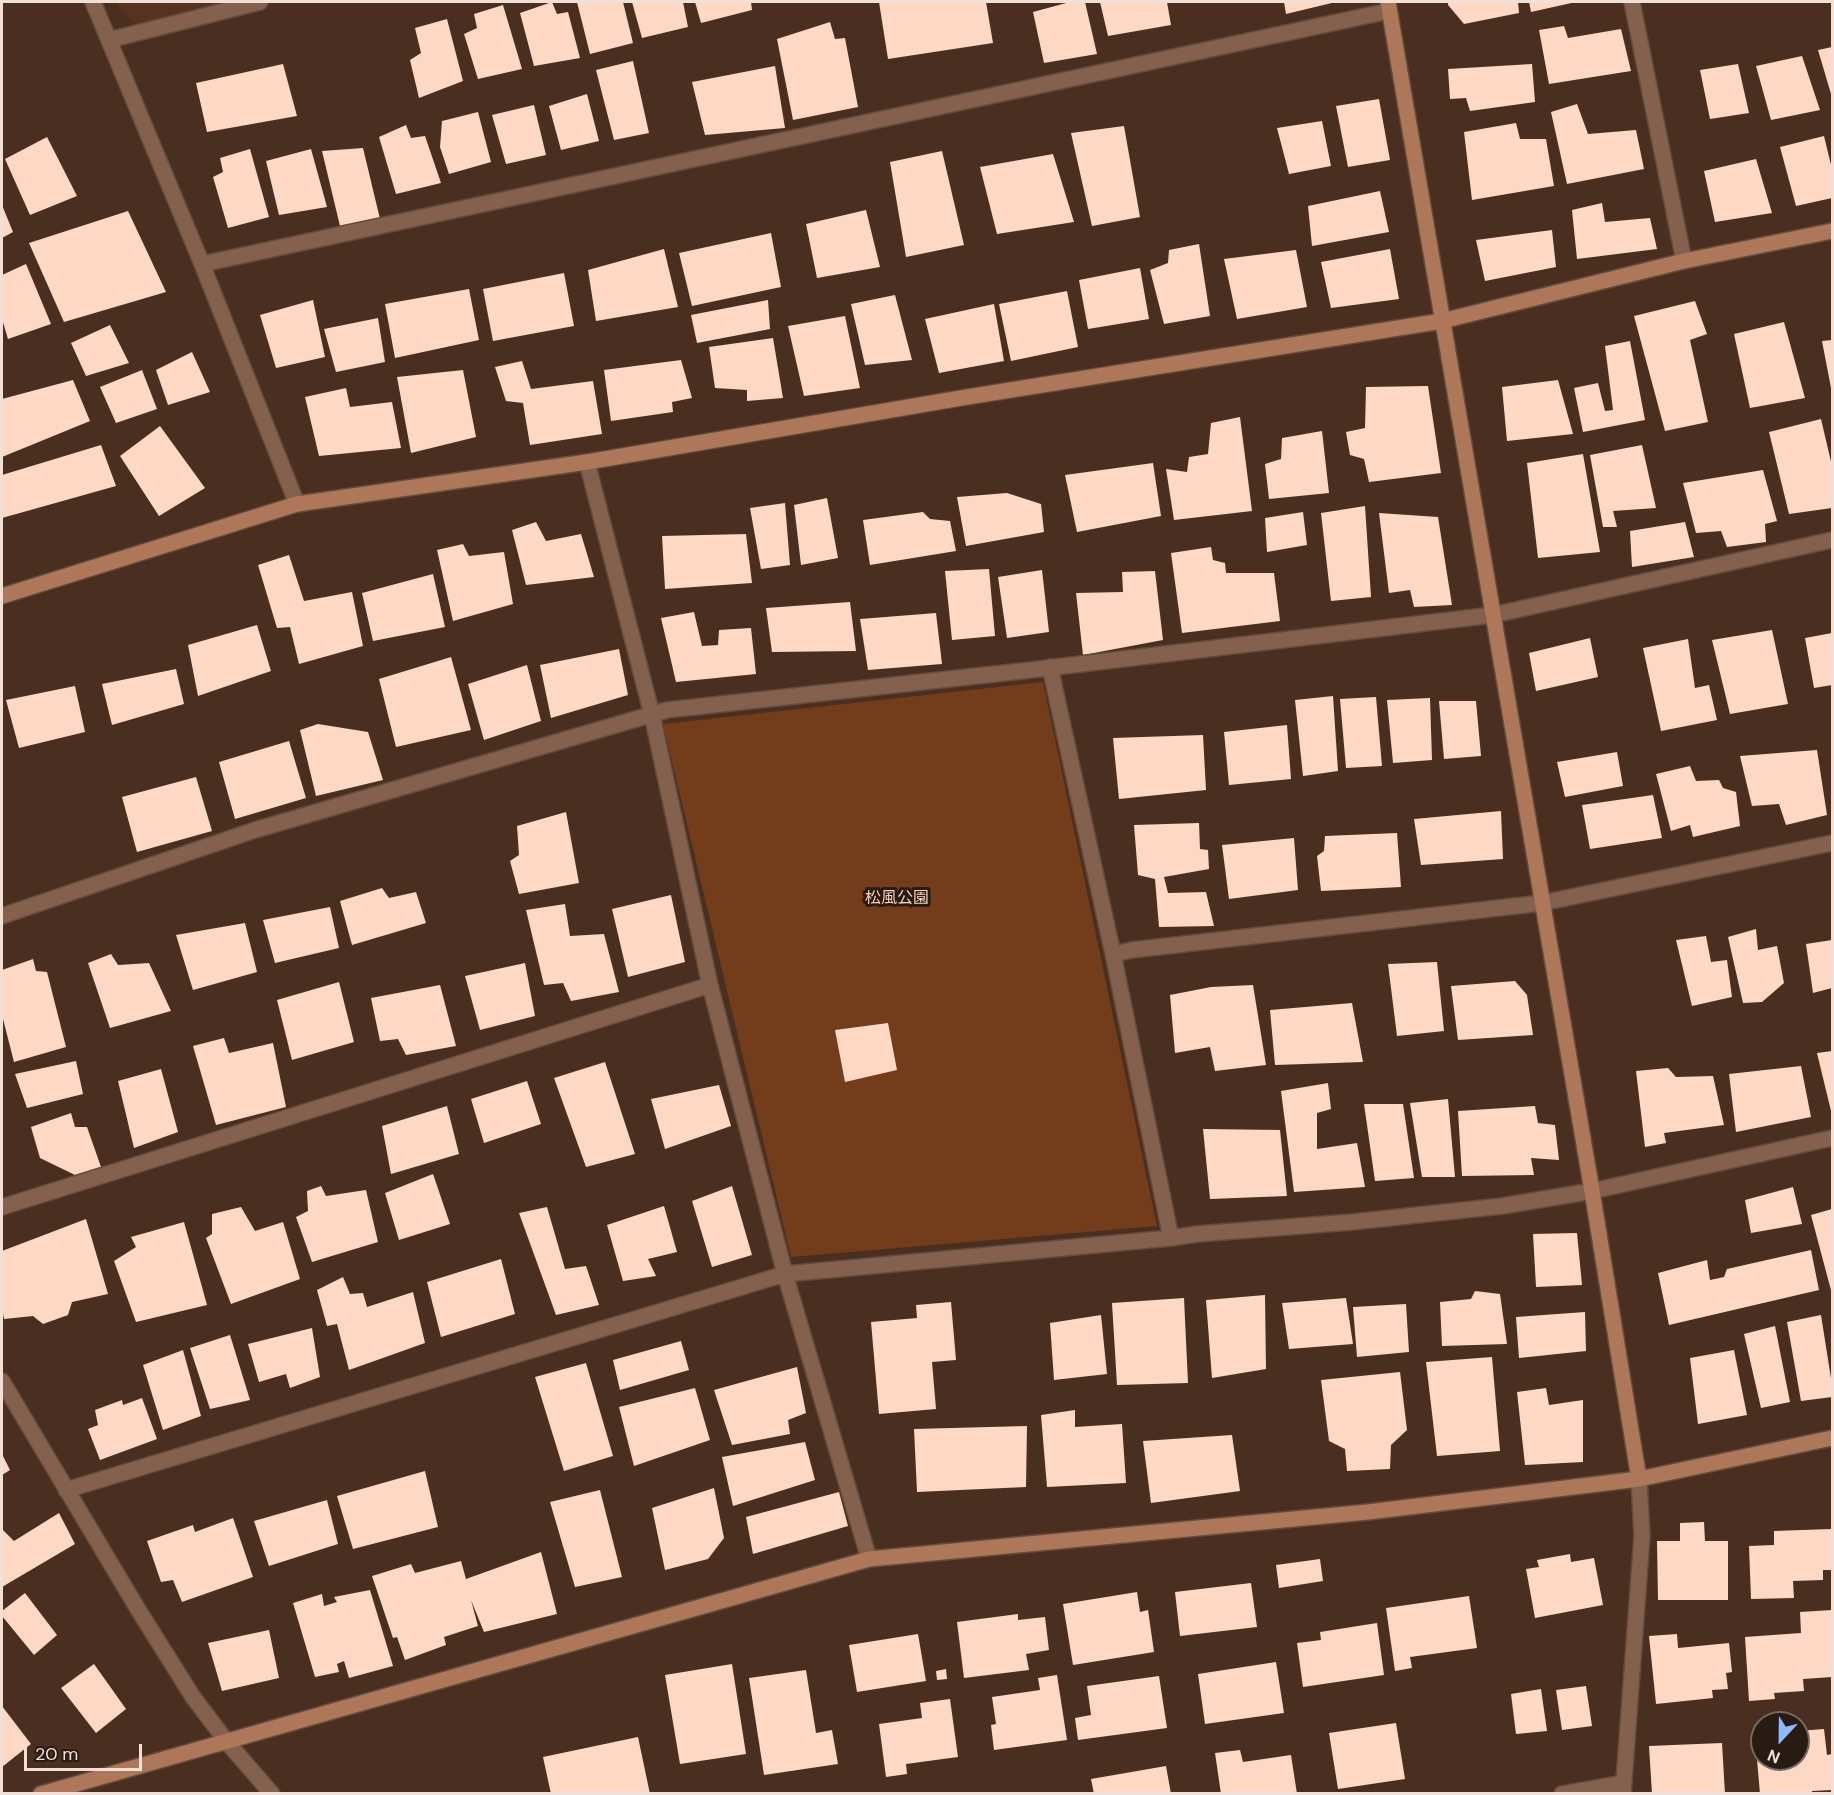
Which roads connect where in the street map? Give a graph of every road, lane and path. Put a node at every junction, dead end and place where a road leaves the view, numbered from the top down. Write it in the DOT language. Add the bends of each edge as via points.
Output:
graph roads {
  1 [pos="93,2"];
  2 [pos="260,2"];
  3 [pos="1632,2"];
  4 [pos="1388,6"];
  5 [pos="109,40"];
  6 [pos="1833,231"];
  7 [pos="1684,261"];
  8 [pos="202,264"];
  9 [pos="1442,321"];
  10 [pos="587,462"];
  11 [pos="297,504"];
  12 [pos="1833,540"];
  13 [pos="2,596"];
  14 [pos="1493,615"];
  15 [pos="1050,667"];
  16 [pos="652,715"];
  17 [pos="1833,843"];
  18 [pos="1542,903"];
  19 [pos="2,916"];
  20 [pos="1113,954"];
  21 [pos="710,986"];
  22 [pos="1833,1138"];
  23 [pos="1592,1191"];
  24 [pos="2,1207"];
  25 [pos="1171,1238"];
  26 [pos="785,1274"];
  27 [pos="2,1381"];
  28 [pos="1833,1438"];
  29 [pos="1639,1479"];
  30 [pos="66,1490"];
  31 [pos="869,1559"];
  32 [pos="227,1742"];
  33 [pos="1623,1788"];
  34 [pos="41,1794"];
  35 [pos="272,1794"];
  36 [pos="1562,1794"];
  1 -- 5 [label="street"];
  2 -- 5 [label="street"];
  3 -- 7 [label="street"];
  4 -- 8 [label="street"];
  4 -- 9 [label="street"];
  5 -- 8 [label="street"];
  6 -- 7 [label="street"];
  7 -- 9 [label="street"];
  8 -- 11 [label="street"];
  9 -- 10 [label="street"];
  9 -- 14 [label="street"];
  10 -- 11 [label="street"];
  10 -- 16 [label="street"];
  11 -- 13 [label="street"];
  12 -- 14 [label="street"];
  14 -- 15 [label="street"];
  14 -- 18 [label="street"];
  15 -- 16 [label="street" via="667,710"];
  15 -- 20 [label="street"];
  16 -- 19 [label="street" via="255,830"];
  16 -- 21 [label="street"];
  17 -- 18 [label="street"];
  18 -- 20 [label="street"];
  18 -- 23 [label="street"];
  20 -- 25 [label="street"];
  21 -- 24 [label="street"];
  21 -- 26 [label="street"];
  22 -- 23 [label="street"];
  23 -- 25 [label="street" via="1502,1206"];
  23 -- 29 [label="street"];
  25 -- 26 [label="street"];
  26 -- 30 [label="street"];
  26 -- 31 [label="street"];
  27 -- 30 [label="street"];
  28 -- 29 [label="street"];
  29 -- 31 [label="street" via="1368,1512"];
  29 -- 33 [label="street" via="1642,1536"];
  30 -- 32 [label="street" via="193,1697"];
  31 -- 32 [label="street"];
  32 -- 34 [label="street"];
  32 -- 35 [label="street"];
  33 -- 36 [label="street"];
}
